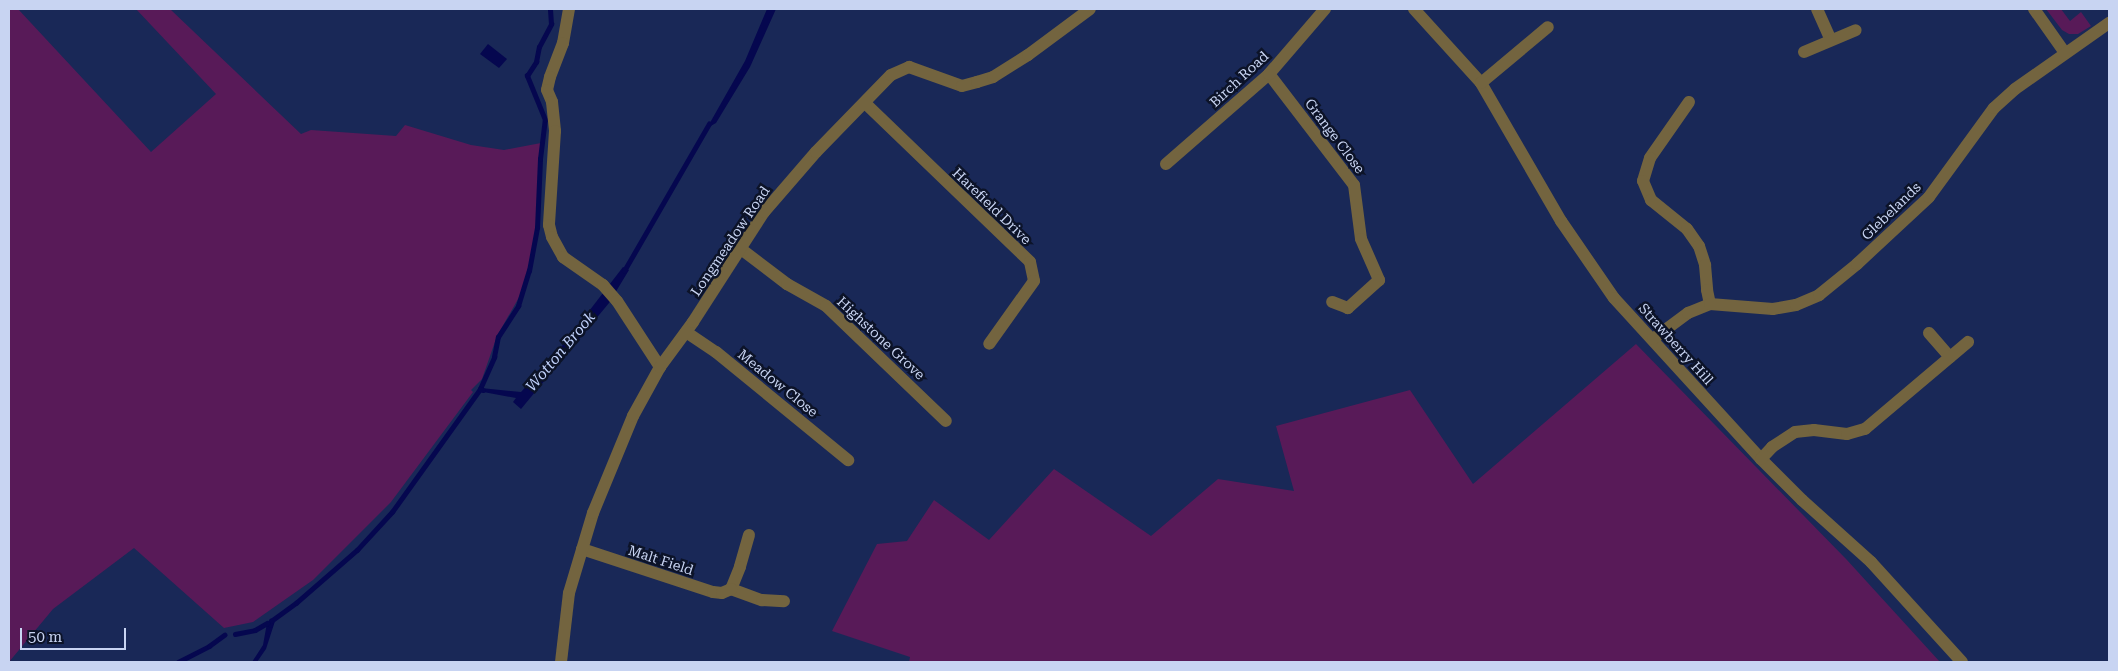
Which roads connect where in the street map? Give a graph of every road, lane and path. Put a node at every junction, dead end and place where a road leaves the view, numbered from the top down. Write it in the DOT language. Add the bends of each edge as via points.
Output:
graph roads {
  1 [pos="569,9"];
  2 [pos="1090,9"];
  3 [pos="1325,9"];
  4 [pos="1414,9"];
  5 [pos="1816,9"];
  6 [pos="2034,9"];
  7 [pos="2109,23"];
  8 [pos="1548,26"];
  9 [pos="1856,30"];
  10 [pos="1831,40"];
  11 [pos="1804,52"];
  12 [pos="2065,53"];
  13 [pos="1269,74"];
  14 [pos="1481,83"];
  15 [pos="1689,102"];
  16 [pos="865,103"];
  17 [pos="1166,164"];
  18 [pos="741,249"];
  19 [pos="1332,302"];
  20 [pos="1710,304"];
  21 [pos="686,332"];
  22 [pos="1929,333"];
  23 [pos="1652,339"];
  24 [pos="1968,342"];
  25 [pos="988,344"];
  26 [pos="1950,357"];
  27 [pos="660,367"];
  28 [pos="946,421"];
  29 [pos="1761,459"];
  30 [pos="849,460"];
  31 [pos="749,535"];
  32 [pos="582,549"];
  33 [pos="731,589"];
  34 [pos="784,601"];
  35 [pos="561,662"];
  36 [pos="1962,662"];
  1 -- 27 [label="street" via="563,43 548,90 555,131 549,225 562,256 618,301"];
  2 -- 16 [label="street, Longmeadow Road" via="992,77 962,86 909,67 891,75"];
  3 -- 13 [label="street, Birch Road"];
  4 -- 14 [label="street, Strawberry Hill"];
  5 -- 10 [label="street"];
  6 -- 12 [label="street"];
  7 -- 12 [label="street, Glebelands"];
  8 -- 14 [label="street"];
  9 -- 10 [label="street"];
  10 -- 11 [label="street"];
  12 -- 20 [label="street, Glebelands" via="1994,108 1929,197 1819,295 1796,305 1773,309"];
  13 -- 17 [label="street, Birch Road"];
  13 -- 19 [label="street, Grange Close" via="1354,185 1361,239 1379,280 1348,308"];
  14 -- 23 [label="street, Strawberry Hill" via="1578,247 1614,298"];
  15 -- 20 [label="street" via="1650,158 1643,181 1652,200 1687,229 1699,246"];
  16 -- 18 [label="street, Longmeadow Road" via="792,179 764,212"];
  16 -- 25 [label="street, Harefield Drive" via="1030,262 1034,281"];
  18 -- 21 [label="street, Longmeadow Road"];
  18 -- 28 [label="street, Highstone Grove" via="787,284 826,306"];
  20 -- 23 [label="street, Glebelands" via="1688,313"];
  21 -- 27 [label="street, Longmeadow Road"];
  21 -- 30 [label="street, Meadow Close" via="716,352"];
  22 -- 26 [label="street"];
  23 -- 29 [label="street, Strawberry Hill"];
  24 -- 26 [label="street"];
  26 -- 29 [label="street" via="1865,429 1847,434 1814,430 1795,432"];
  27 -- 32 [label="street, Longmeadow Road" via="632,416"];
  29 -- 36 [label="street, Strawberry Hill" via="1870,562"];
  31 -- 33 [label="street"];
  32 -- 33 [label="street, Malt Field" via="712,592 722,593"];
  32 -- 35 [label="street, Longmeadow Road" via="569,593"];
  33 -- 34 [label="street, Malt Field" via="762,600"];
}
